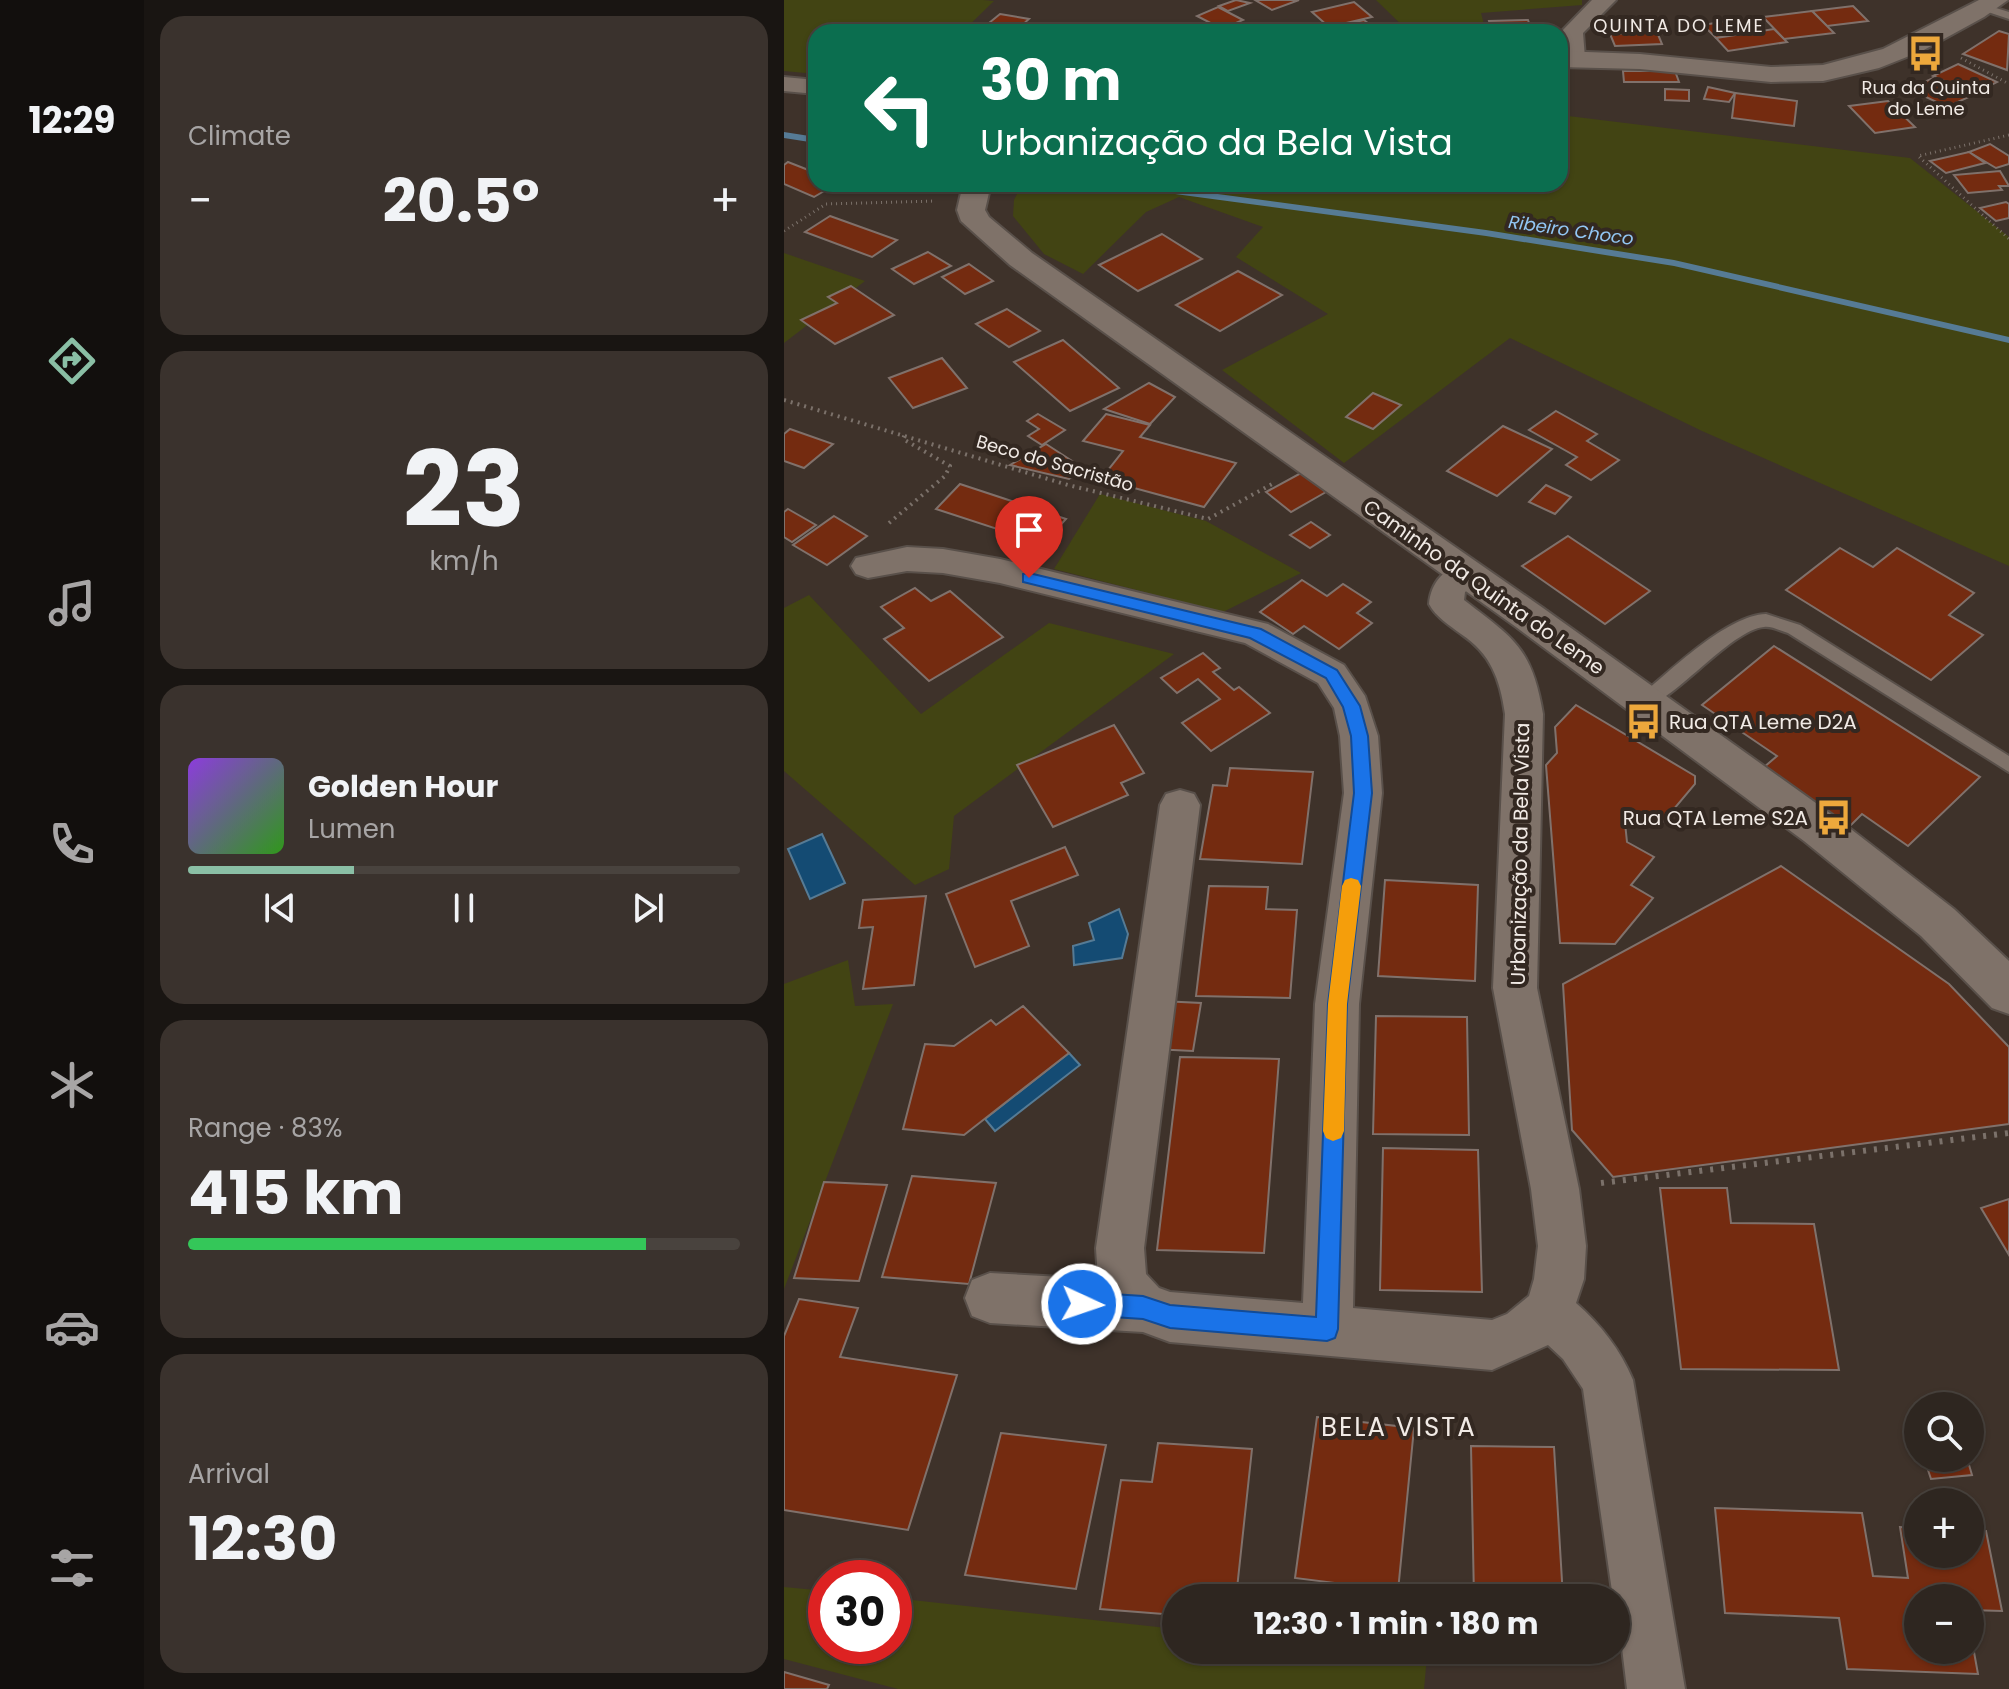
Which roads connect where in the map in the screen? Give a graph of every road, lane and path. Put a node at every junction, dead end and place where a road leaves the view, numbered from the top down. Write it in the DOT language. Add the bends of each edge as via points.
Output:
graph roads {
  1 [pos="1605,0"];
  2 [pos="1986,2"];
  3 [pos="2009,16"];
  4 [pos="1929,40"];
  5 [pos="1568,49"];
  6 [pos="1568,58"];
  7 [pos="784,84"];
  8 [pos="2009,84"];
  9 [pos="808,86"];
  10 [pos="2009,135"];
  11 [pos="975,192"];
  12 [pos="784,231"];
  13 [pos="2009,239"];
  14 [pos="784,400"];
  15 [pos="905,434"];
  16 [pos="1309,463"];
  17 [pos="882,529"];
  18 [pos="868,566"];
  19 [pos="1466,575"];
  20 [pos="1646,702"];
  21 [pos="2009,765"];
  22 [pos="1180,805"];
  23 [pos="2009,993"];
  24 [pos="2009,1133"];
  25 [pos="1555,1189"];
  26 [pos="990,1298"];
  27 [pos="1143,1307"];
  28 [pos="1548,1312"];
  29 [pos="1327,1329"];
  30 [pos="1656,1689"];
  1 -- 5 [label="street" via="1572,32"];
  2 -- 3 [label="lane"];
  2 -- 4 [label="street"];
  4 -- 6 [label="street" via="1875,62 1805,75"];
  4 -- 8 [label="path"];
  7 -- 9 [label="street"];
  10 -- 13 [label="path" via="1918,156"];
  11 -- 12 [label="path" via="826,204"];
  11 -- 16 [label="street, Caminho da Quinta do Leme" via="971,210 976,221 1021,259"];
  14 -- 15 [label="path, Beco do Sacristão"];
  15 -- 16 [label="path, Beco do Sacristão" via="1068,485 1208,519"];
  15 -- 17 [label="path" via="903,439 950,466"];
  16 -- 19 [label="street, Caminho da Quinta do Leme"];
  18 -- 29 [label="street" via="907,559 943,561 1255,633 1331,674 1352,706 1363,793 1337,1004"];
  19 -- 20 [label="street, Caminho da Quinta do Leme"];
  19 -- 25 [label="street, Urbanização da Bela Vista" via="1446,592 1446,604 1499,647 1519,681 1523,703 1515,988"];
  20 -- 21 [label="lane" via="1740,630 1770,622 1794,629"];
  20 -- 23 [label="street, Caminho da Quinta do Leme" via="1912,900"];
  22 -- 27 [label="street" via="1120,1248 1127,1293"];
  24 -- 25 [label="path"];
  25 -- 28 [label="street, Urbanização da Bela Vista" via="1562,1246"];
  26 -- 27 [label="street"];
  27 -- 29 [label="street" via="1170,1317"];
  28 -- 29 [label="street" via="1524,1332 1492,1345"];
  28 -- 30 [label="street" via="1581,1341 1607,1380"];
}
